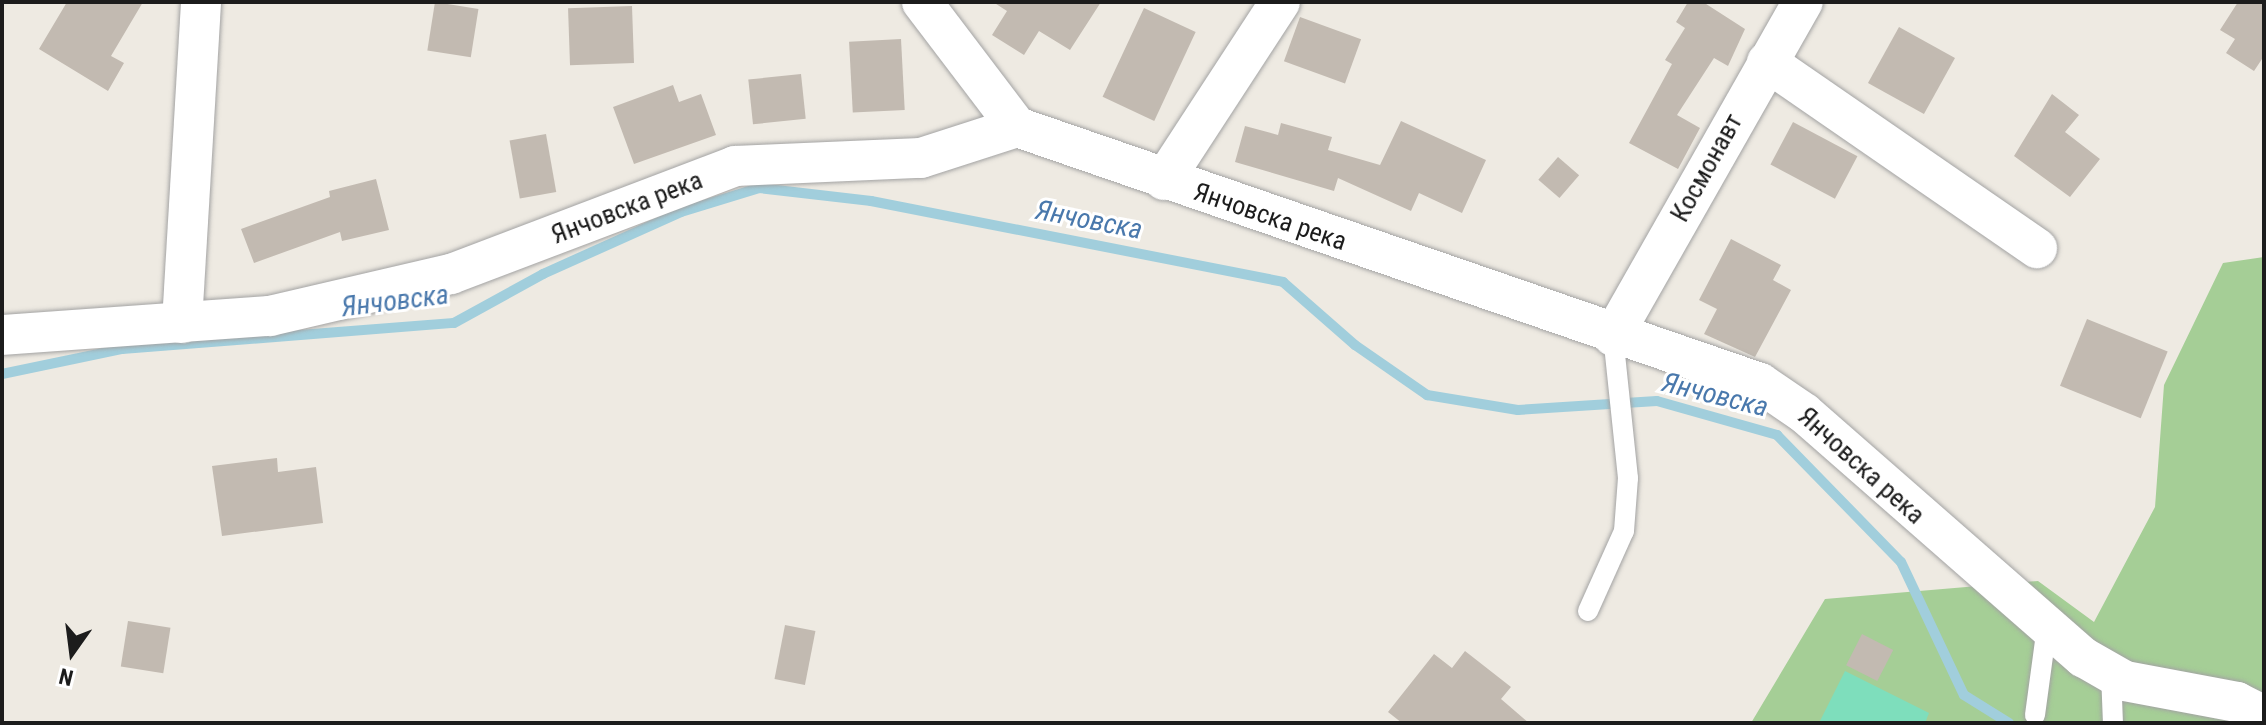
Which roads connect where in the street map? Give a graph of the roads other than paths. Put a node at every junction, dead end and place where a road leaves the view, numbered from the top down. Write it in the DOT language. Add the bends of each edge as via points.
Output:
graph roads {
  1 [pos="201,2"];
  2 [pos="922,2"];
  3 [pos="1280,2"];
  4 [pos="1803,2"];
  5 [pos="1767,62"];
  6 [pos="1017,127"];
  7 [pos="1164,180"];
  8 [pos="2037,248"];
  9 [pos="182,323"];
  10 [pos="2,335"];
  11 [pos="1613,336"];
  12 [pos="1588,611"];
  13 [pos="2047,626"];
  14 [pos="2111,672"];
  15 [pos="2035,715"];
  16 [pos="2264,716"];
  17 [pos="2113,723"];
  1 -- 9 [label="street"];
  2 -- 6 [label="street"];
  3 -- 7 [label="street"];
  4 -- 5 [label="street, Космонавт"];
  5 -- 8 [label="street"];
  5 -- 11 [label="street, Космонавт"];
  6 -- 7 [label="street, Янчовска река"];
  6 -- 9 [label="street, Янчовска река" via="921,158 735,166 451,274 270,316"];
  7 -- 11 [label="street, Янчовска река"];
  9 -- 10 [label="street, Янчовска река"];
  11 -- 12 [label="lane" via="1628,478 1624,531"];
  11 -- 13 [label="street, Янчовска река" via="1760,383"];
  13 -- 14 [label="street, Янчовска река"];
  13 -- 15 [label="lane"];
  14 -- 16 [label="street, Янчовска река" via="2237,702"];
  14 -- 17 [label="lane"];
}
